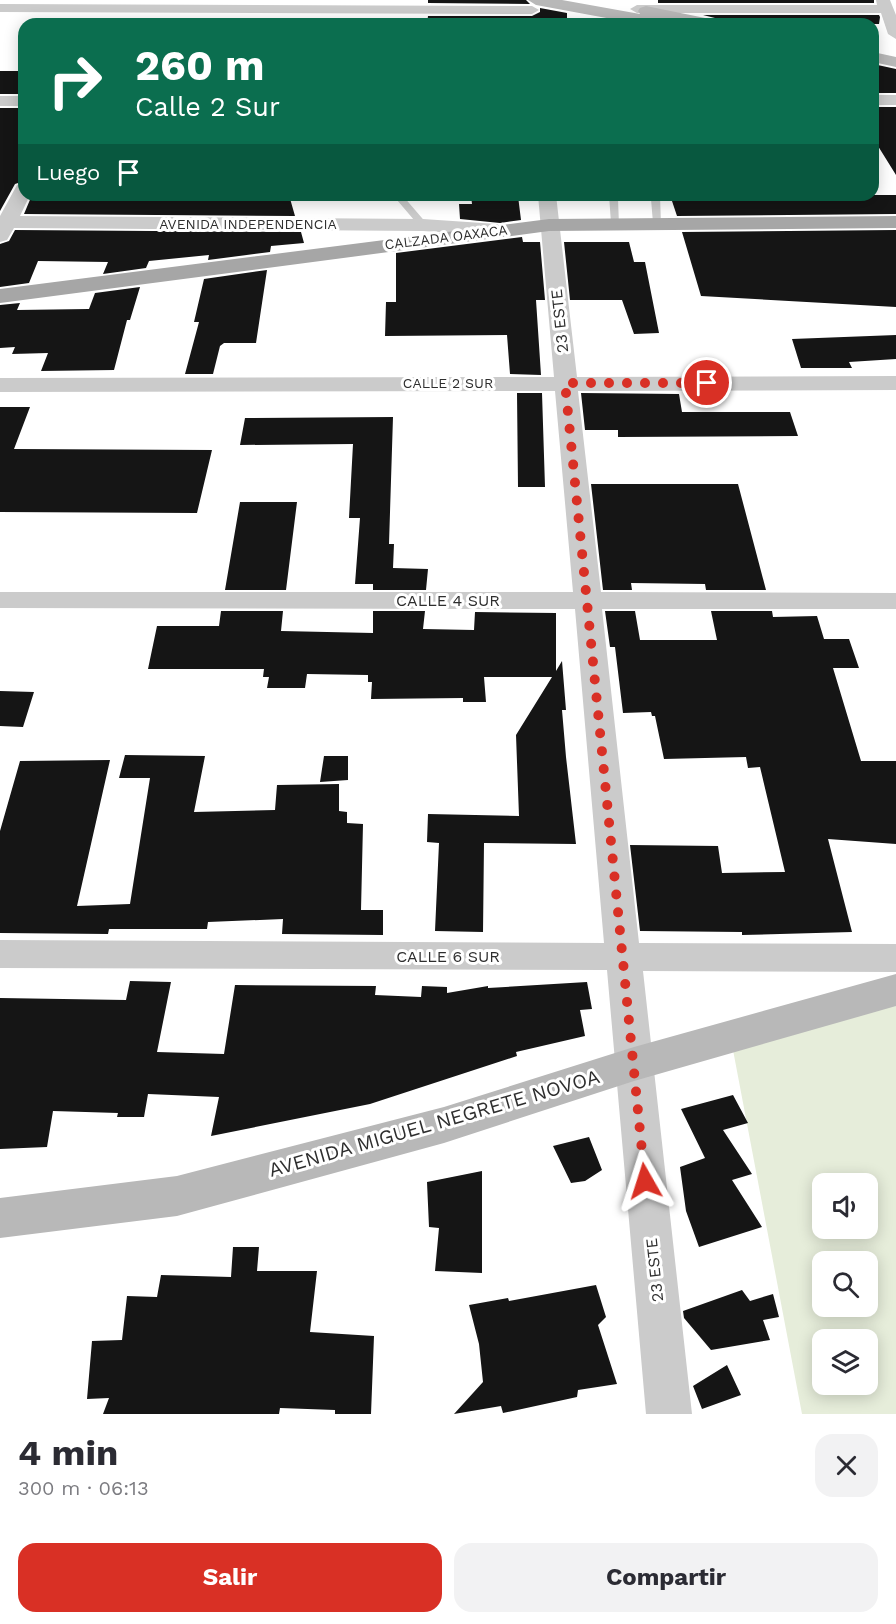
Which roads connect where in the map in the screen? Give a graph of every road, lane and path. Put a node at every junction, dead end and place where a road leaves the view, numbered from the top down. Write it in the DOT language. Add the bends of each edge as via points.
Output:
graph roads {
  1 [pos="585,0"];
  2 [pos="116,4"];
  3 [pos="884,4"];
  4 [pos="0,8"];
  5 [pos="533,9"];
  6 [pos="637,9"];
  7 [pos="110,18"];
  8 [pos="613,18"];
  9 [pos="680,18"];
  10 [pos="896,33"];
  11 [pos="879,58"];
  12 [pos="896,62"];
  13 [pos="879,66"];
  14 [pos="896,69"];
  15 [pos="0,100"];
  16 [pos="879,100"];
  17 [pos="896,100"];
  18 [pos="18,101"];
  19 [pos="18,199"];
  20 [pos="403,201"];
  21 [pos="614,201"];
  22 [pos="656,201"];
  23 [pos="548,210"];
  24 [pos="896,222"];
  25 [pos="616,223"];
  26 [pos="658,223"];
  27 [pos="423,225"];
  28 [pos="2,226"];
  29 [pos="497,230"];
  30 [pos="0,296"];
  31 [pos="565,383"];
  32 [pos="896,383"];
  33 [pos="0,385"];
  34 [pos="0,600"];
  35 [pos="587,600"];
  36 [pos="896,601"];
  37 [pos="0,954"];
  38 [pos="623,957"];
  39 [pos="896,958"];
  40 [pos="896,990"];
  41 [pos="634,1064"];
  42 [pos="0,1218"];
  43 [pos="669,1414"];
  1 -- 6 [label="main road"];
  2 -- 4 [label="street"];
  2 -- 5 [label="street"];
  2 -- 7 [label="street"];
  3 -- 6 [label="street"];
  3 -- 10 [label="street"];
  5 -- 8 [label="main road"];
  6 -- 9 [label="main road"];
  11 -- 12 [label="main road"];
  13 -- 14 [label="main road"];
  15 -- 18 [label="street"];
  16 -- 17 [label="street"];
  19 -- 28 [label="street"];
  20 -- 27 [label="lane"];
  21 -- 25 [label="lane"];
  22 -- 26 [label="lane"];
  23 -- 25 [label="main road, CALZADA OAXACA"];
  23 -- 29 [label="main road, CALZADA OAXACA"];
  23 -- 31 [label="street, 23 ESTE"];
  24 -- 26 [label="main road, CALZADA OAXACA"];
  25 -- 26 [label="main road, CALZADA OAXACA"];
  27 -- 28 [label="street, AVENIDA INDEPENDENCIA"];
  27 -- 29 [label="street, AVENIDA INDEPENDENCIA"];
  29 -- 30 [label="main road, CALZADA OAXACA"];
  31 -- 32 [label="street, CALLE 2 SUR"];
  31 -- 33 [label="street, CALLE 2 SUR"];
  31 -- 35 [label="street, 23 ESTE"];
  34 -- 35 [label="street, CALLE 4 SUR"];
  35 -- 36 [label="street, CALLE 4 SUR"];
  35 -- 38 [label="street, 23 ESTE"];
  37 -- 38 [label="street, CALLE 6 SUR"];
  38 -- 39 [label="street, CALLE 6 SUR"];
  38 -- 41 [label="street, 23 ESTE"];
  40 -- 41 [label="main road, AVENIDA MIGUEL NEGRETE NOVOA"];
  41 -- 42 [label="main road, AVENIDA MIGUEL NEGRETE NOVOA" via="444,1125 177,1196"];
  41 -- 43 [label="street, 23 ESTE"];
}
